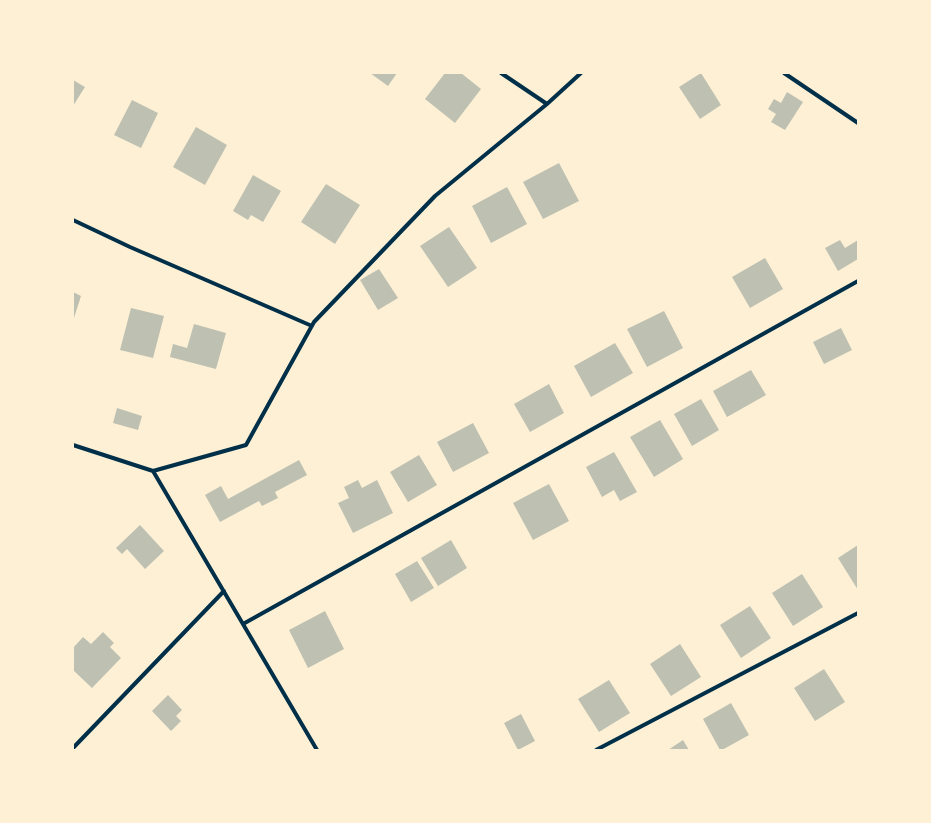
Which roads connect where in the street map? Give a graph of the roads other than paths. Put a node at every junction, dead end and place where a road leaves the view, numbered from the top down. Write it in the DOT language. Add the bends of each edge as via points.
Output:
graph roads {
  1 [pos="501,73"];
  2 [pos="581,73"];
  3 [pos="784,73"];
  4 [pos="547,104"];
  5 [pos="858,123"];
  6 [pos="73,220"];
  7 [pos="858,281"];
  8 [pos="312,326"];
  9 [pos="73,445"];
  10 [pos="153,471"];
  11 [pos="224,591"];
  12 [pos="858,613"];
  13 [pos="243,624"];
  14 [pos="73,748"];
  15 [pos="317,750"];
  16 [pos="596,750"];
  1 -- 4 [label="street"];
  2 -- 4 [label="street"];
  3 -- 5 [label="street"];
  4 -- 8 [label="street" via="435,196"];
  6 -- 8 [label="street"];
  7 -- 13 [label="street"];
  8 -- 10 [label="street" via="246,445"];
  9 -- 10 [label="street"];
  10 -- 11 [label="street"];
  11 -- 13 [label="street"];
  11 -- 14 [label="street"];
  12 -- 16 [label="street"];
  13 -- 15 [label="street"];
}
